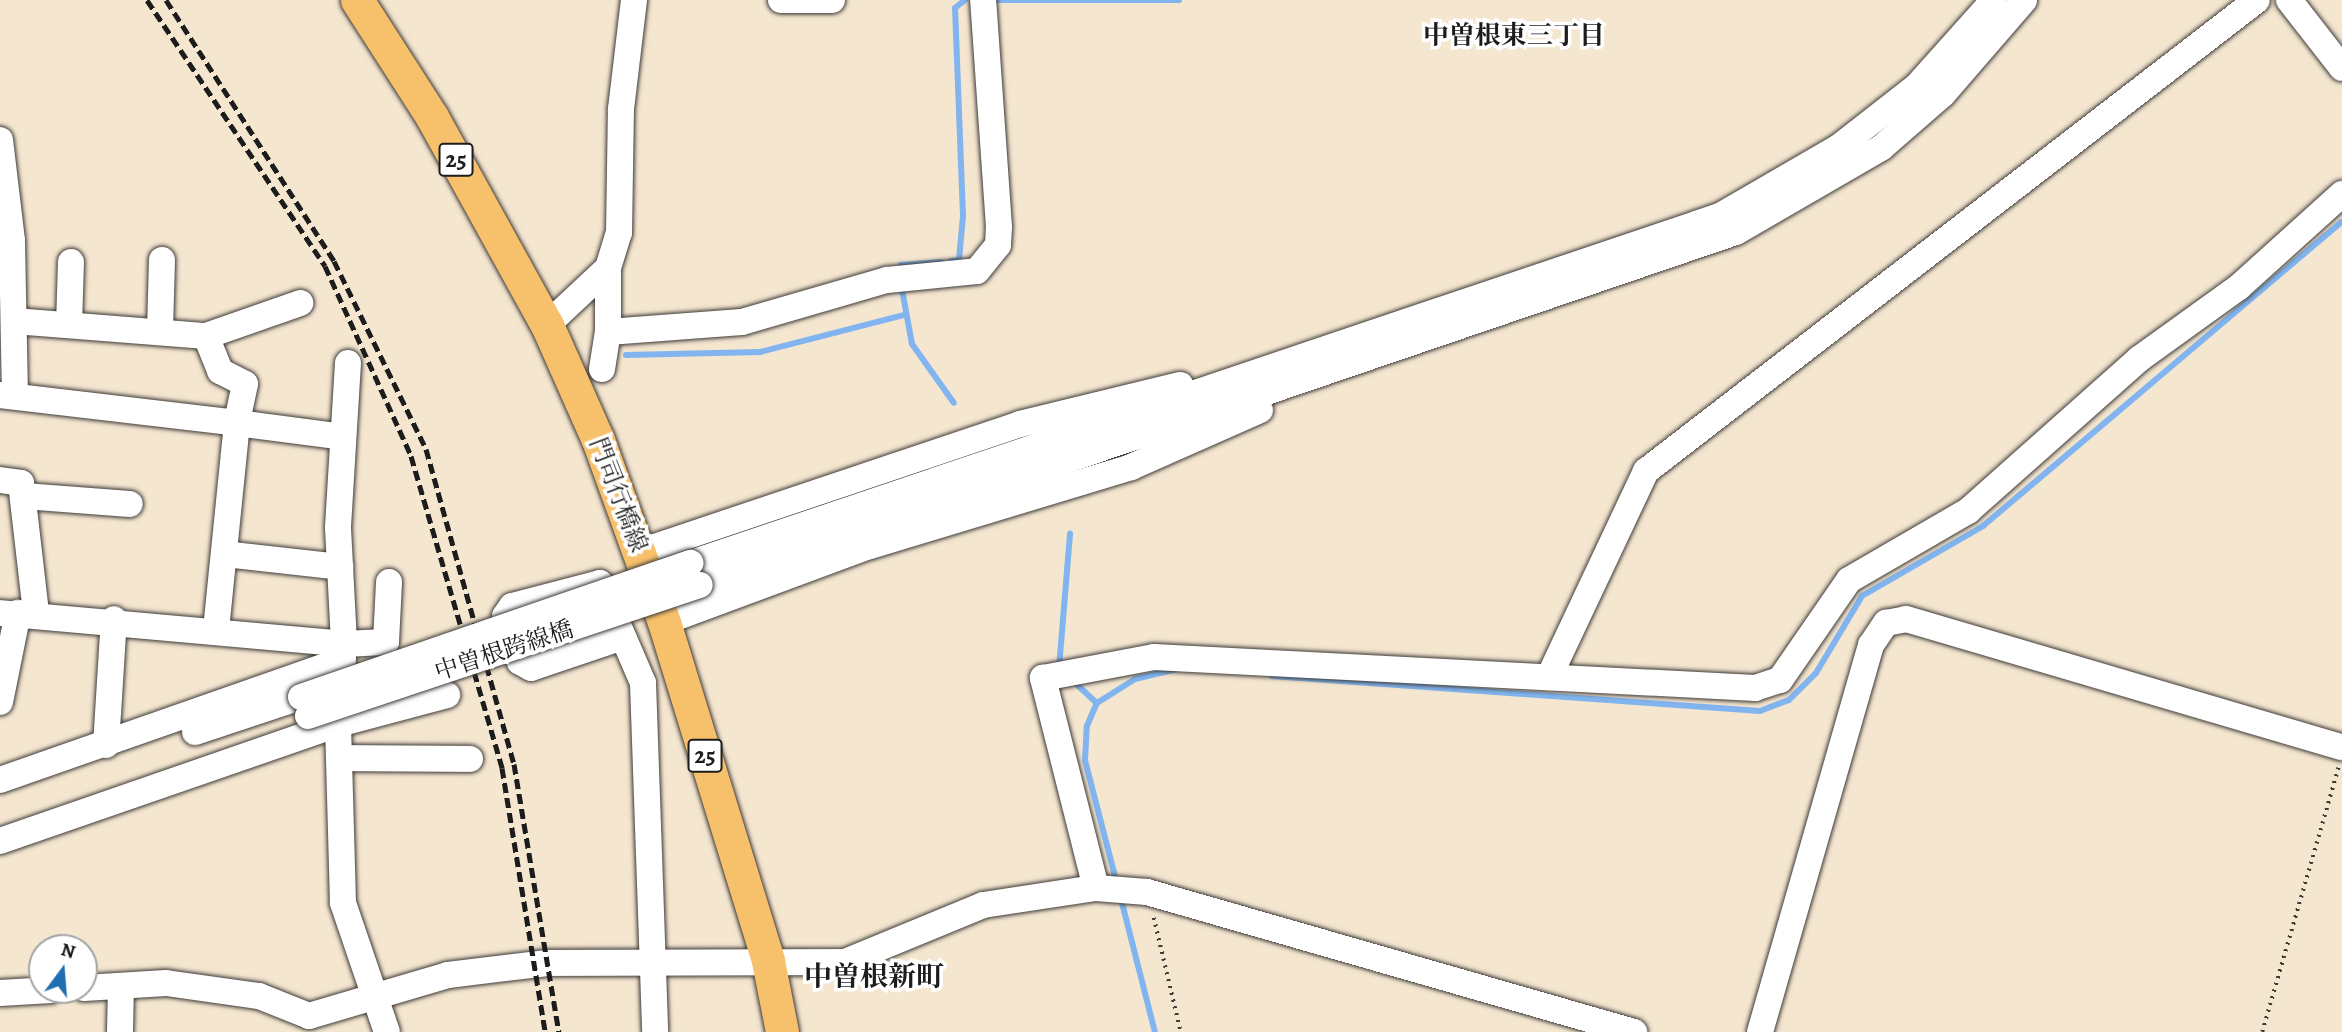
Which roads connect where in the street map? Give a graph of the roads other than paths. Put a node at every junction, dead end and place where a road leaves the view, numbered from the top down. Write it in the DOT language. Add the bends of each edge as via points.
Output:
graph roads {
  1 [pos="357,0"];
  2 [pos="634,0"];
  3 [pos="780,0"];
  4 [pos="832,0"];
  5 [pos="1994,0"];
  6 [pos="2024,0"];
  7 [pos="2257,0"];
  8 [pos="2289,0"];
  9 [pos="984,7"];
  10 [pos="2342,68"];
  11 [pos="0,140"];
  12 [pos="2342,194"];
  13 [pos="6,241"];
  14 [pos="162,260"];
  15 [pos="71,262"];
  16 [pos="608,268"];
  17 [pos="300,303"];
  18 [pos="14,321"];
  19 [pos="69,325"];
  20 [pos="547,325"];
  21 [pos="160,331"];
  22 [pos="608,332"];
  23 [pos="205,336"];
  24 [pos="1332,361"];
  25 [pos="348,363"];
  26 [pos="602,369"];
  27 [pos="8,396"];
  28 [pos="237,423"];
  29 [pos="343,437"];
  30 [pos="0,480"];
  31 [pos="24,496"];
  32 [pos="130,504"];
  33 [pos="640,552"];
  34 [pos="225,554"];
  35 [pos="340,567"];
  36 [pos="389,582"];
  37 [pos="18,613"];
  38 [pos="114,619"];
  39 [pos="664,622"];
  40 [pos="216,630"];
  41 [pos="623,637"];
  42 [pos="344,652"];
  43 [pos="1549,677"];
  44 [pos="447,695"];
  45 [pos="0,702"];
  46 [pos="305,706"];
  47 [pos="338,724"];
  48 [pos="106,745"];
  49 [pos="2342,747"];
  50 [pos="341,758"];
  51 [pos="470,758"];
  52 [pos="0,780"];
  53 [pos="0,796"];
  54 [pos="0,824"];
  55 [pos="0,841"];
  56 [pos="1100,888"];
  57 [pos="650,959"];
  58 [pos="768,961"];
  59 [pos="121,986"];
  60 [pos="98,987"];
  61 [pos="28,991"];
  62 [pos="376,991"];
  63 [pos="0,993"];
  64 [pos="120,1032"];
  65 [pos="387,1032"];
  66 [pos="655,1032"];
  67 [pos="782,1032"];
  68 [pos="1634,1032"];
  69 [pos="1760,1032"];
  1 -- 20 [label="main road, 門司行橋線 / 25" via="432,117"];
  2 -- 16 [label="street" via="621,109 619,233"];
  3 -- 4 [label="street"];
  5 -- 24 [label="street" via="1917,86 1781,184 1645,244"];
  6 -- 24 [label="street" via="1943,94 1881,148 1809,194 1668,259"];
  7 -- 43 [label="street" via="1646,471"];
  8 -- 10 [label="street"];
  9 -- 22 [label="street" via="998,245 977,271 887,280 742,322"];
  11 -- 13 [label="street"];
  12 -- 43 [label="street" via="2239,287 2139,359 1968,511 1849,580 1780,680 1755,688"];
  13 -- 18 [label="street"];
  14 -- 21 [label="street"];
  15 -- 19 [label="street"];
  16 -- 20 [label="street"];
  16 -- 22 [label="street"];
  17 -- 23 [label="street"];
  18 -- 19 [label="street"];
  18 -- 27 [label="street"];
  19 -- 21 [label="street"];
  20 -- 33 [label="main road, 門司行橋線 / 25"];
  21 -- 23 [label="street"];
  22 -- 26 [label="street"];
  23 -- 28 [label="street" via="220,371 245,384"];
  24 -- 33 [label="street" via="1020,424"];
  24 -- 39 [label="street" via="1201,441 870,546"];
  24 -- 46 [label="street, 中曽根跨線橋, bridge"];
  25 -- 29 [label="street"];
  27 -- 28 [label="street"];
  28 -- 29 [label="street"];
  28 -- 34 [label="street"];
  29 -- 35 [label="street"];
  30 -- 31 [label="street" via="21,482"];
  31 -- 32 [label="street"];
  31 -- 37 [label="street"];
  33 -- 39 [label="main road, 門司行橋線 / 25"];
  34 -- 35 [label="street"];
  34 -- 40 [label="street"];
  35 -- 42 [label="street"];
  36 -- 42 [label="street" via="386,642"];
  37 -- 38 [label="street"];
  37 -- 45 [label="street"];
  38 -- 40 [label="street"];
  38 -- 48 [label="street"];
  39 -- 58 [label="main road, 門司行橋線 / 25"];
  40 -- 42 [label="street"];
  41 -- 57 [label="street" via="643,682"];
  42 -- 47 [label="street"];
  42 -- 48 [label="street"];
  43 -- 56 [label="street" via="1154,657 1043,678"];
  44 -- 47 [label="street"];
  46 -- 53 [label="street"];
  46 -- 54 [label="street"];
  47 -- 50 [label="street"];
  47 -- 55 [label="street"];
  48 -- 52 [label="street"];
  49 -- 69 [label="street" via="1906,619 1886,623 1871,645"];
  50 -- 51 [label="street"];
  50 -- 62 [label="street" via="343,903"];
  56 -- 58 [label="street" via="983,905 845,962"];
  56 -- 68 [label="street" via="1140,891"];
  57 -- 58 [label="street"];
  57 -- 62 [label="street" via="448,975"];
  57 -- 66 [label="street"];
  58 -- 67 [label="main road, 門司行橋線 / 25"];
  59 -- 60 [label="street"];
  59 -- 62 [label="street" via="166,983 243,992 309,1016"];
  59 -- 64 [label="street"];
  61 -- 63 [label="street"];
  62 -- 65 [label="street"];
}
